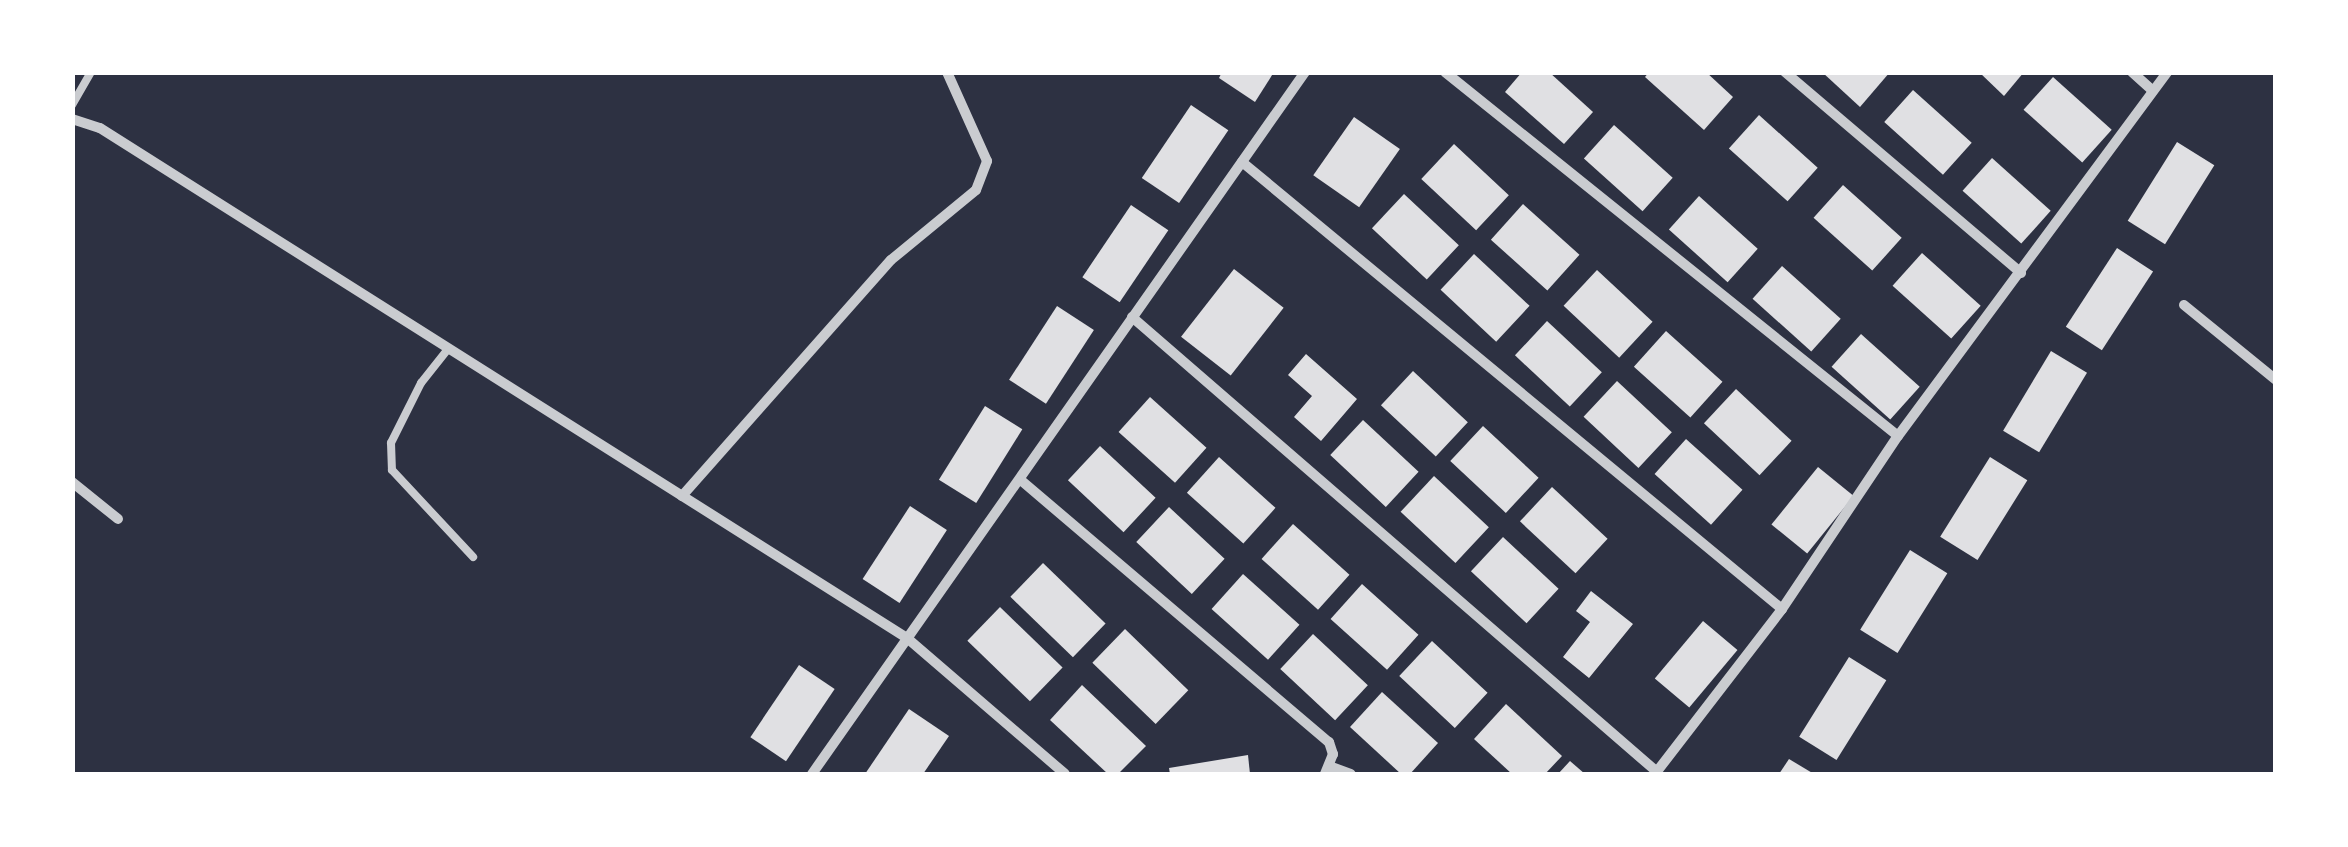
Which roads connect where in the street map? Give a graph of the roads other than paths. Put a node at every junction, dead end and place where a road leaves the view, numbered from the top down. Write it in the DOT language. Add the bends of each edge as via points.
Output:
graph roads {
  1 [pos="91,72"];
  2 [pos="947,72"];
  3 [pos="1305,72"];
  4 [pos="1445,72"];
  5 [pos="1785,72"];
  6 [pos="2132,72"];
  7 [pos="2167,72"];
  8 [pos="2153,91"];
  9 [pos="72,105"];
  10 [pos="72,119"];
  11 [pos="1242,162"];
  12 [pos="2020,272"];
  13 [pos="2184,304"];
  14 [pos="1132,318"];
  15 [pos="448,349"];
  16 [pos="2276,380"];
  17 [pos="1898,436"];
  18 [pos="72,482"];
  19 [pos="1023,482"];
  20 [pos="682,496"];
  21 [pos="118,519"];
  22 [pos="473,556"];
  23 [pos="1782,608"];
  24 [pos="907,638"];
  25 [pos="1327,770"];
  26 [pos="1655,773"];
  27 [pos="812,774"];
  28 [pos="1065,774"];
  29 [pos="1351,774"];
  1 -- 9 [label="lane"];
  2 -- 20 [label="street" via="987,160 976,190 890,260"];
  3 -- 11 [label="street"];
  4 -- 17 [label="street"];
  5 -- 12 [label="street"];
  6 -- 8 [label="street"];
  7 -- 8 [label="street"];
  8 -- 12 [label="street"];
  10 -- 15 [label="street" via="100,128"];
  11 -- 14 [label="street"];
  11 -- 23 [label="street"];
  12 -- 17 [label="street"];
  13 -- 16 [label="street"];
  14 -- 19 [label="street"];
  14 -- 26 [label="street"];
  15 -- 20 [label="street"];
  15 -- 22 [label="lane" via="421,382 392,443 392,470"];
  17 -- 23 [label="street"];
  18 -- 21 [label="street"];
  19 -- 24 [label="street"];
  19 -- 25 [label="street" via="1328,742"];
  20 -- 24 [label="street"];
  23 -- 26 [label="street"];
  24 -- 27 [label="street"];
  24 -- 28 [label="street"];
  25 -- 29 [label="street"];
}
